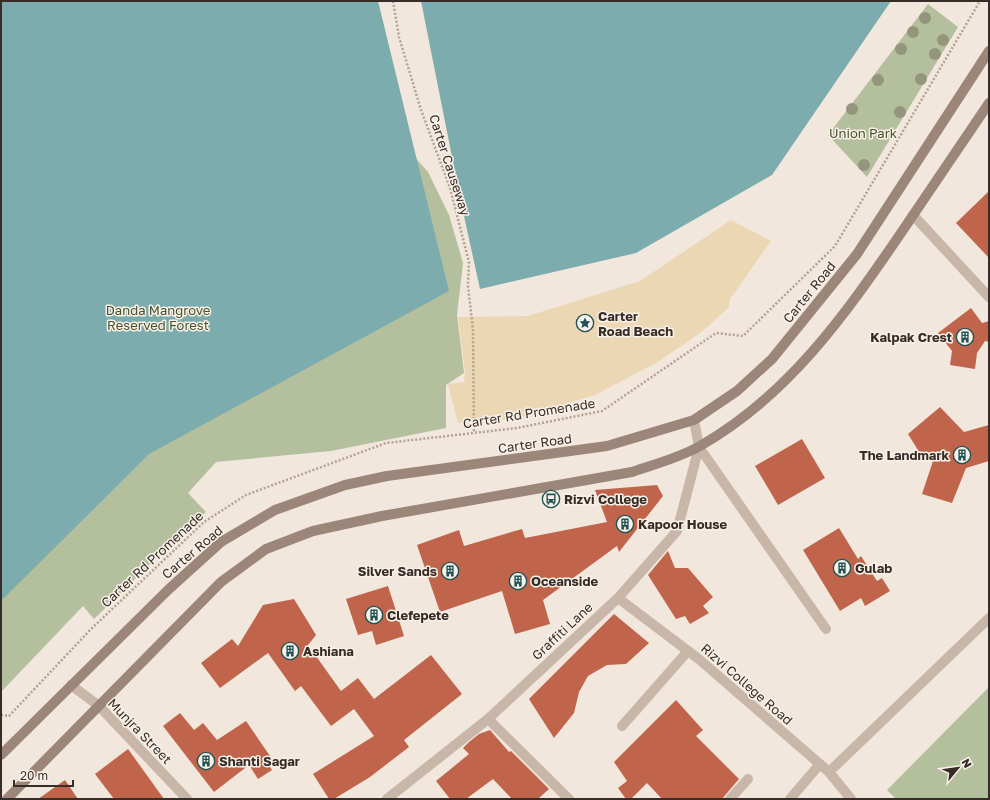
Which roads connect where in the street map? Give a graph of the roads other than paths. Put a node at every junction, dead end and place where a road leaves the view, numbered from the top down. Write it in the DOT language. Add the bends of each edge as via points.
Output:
graph roads {
  1 [pos="989,50"];
  2 [pos="989,103"];
  3 [pos="913,215"];
  4 [pos="989,296"];
  5 [pos="694,420"];
  6 [pos="699,447"];
  7 [pos="618,598"];
  8 [pos="989,618"];
  9 [pos="826,629"];
  10 [pos="688,650"];
  11 [pos="71,685"];
  12 [pos="99,706"];
  13 [pos="488,719"];
  14 [pos="622,726"];
  15 [pos="1,755"];
  16 [pos="820,764"];
  17 [pos="829,772"];
  18 [pos="748,779"];
  19 [pos="7,799"];
  20 [pos="187,799"];
  21 [pos="387,799"];
  22 [pos="569,799"];
  23 [pos="730,799"];
  24 [pos="790,799"];
  25 [pos="851,799"];
  1 -- 5 [label="main road, Carter Road" via="857,254 772,359 737,390"];
  2 -- 3 [label="main road"];
  3 -- 4 [label="street"];
  3 -- 6 [label="main road" via="818,347 778,390 739,421"];
  5 -- 6 [label="street, Graffiti Lane"];
  5 -- 11 [label="main road, Carter Road" via="607,446 388,476 345,485 275,510 221,542 169,588"];
  6 -- 7 [label="street, Graffiti Lane" via="677,531"];
  6 -- 9 [label="street"];
  6 -- 12 [label="main road" via="632,472 382,516 313,531 266,549 221,582"];
  7 -- 10 [label="street, Rizvi College Road"];
  7 -- 13 [label="street, Graffiti Lane"];
  8 -- 17 [label="street"];
  10 -- 14 [label="street"];
  10 -- 16 [label="street, Rizvi College Road"];
  11 -- 12 [label="street, Munjra Street"];
  11 -- 15 [label="main road, Carter Road"];
  12 -- 19 [label="main road"];
  12 -- 20 [label="street, Munjra Street"];
  13 -- 21 [label="street, Graffiti Lane"];
  13 -- 22 [label="street"];
  16 -- 17 [label="street, Rizvi College Road"];
  16 -- 24 [label="street"];
  17 -- 25 [label="street, Rizvi College Road"];
  18 -- 23 [label="street"];
}
